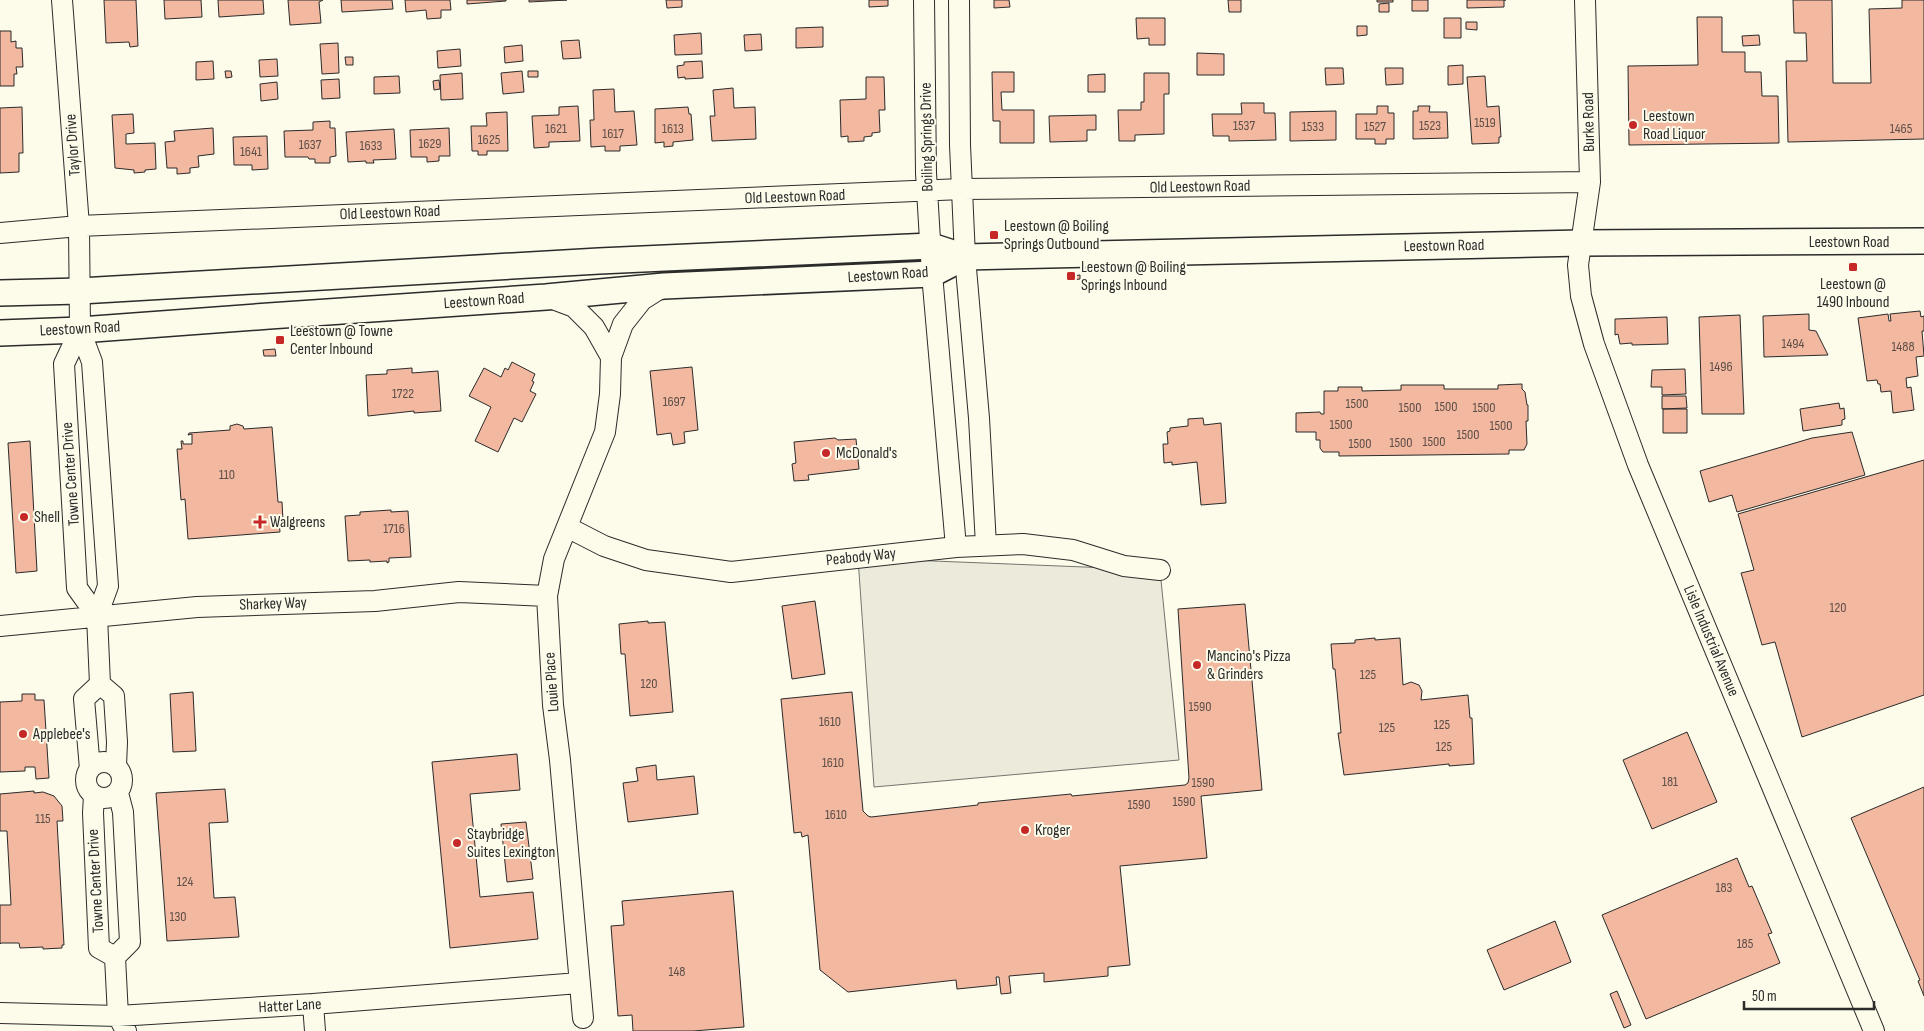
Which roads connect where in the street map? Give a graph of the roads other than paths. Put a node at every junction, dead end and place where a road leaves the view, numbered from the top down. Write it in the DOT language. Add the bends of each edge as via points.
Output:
graph roads {
  1 [pos="62,0"];
  2 [pos="924,0"];
  3 [pos="959,0"];
  4 [pos="1585,0"];
  5 [pos="1590,182"];
  6 [pos="962,190"];
  7 [pos="928,191"];
  8 [pos="79,226"];
  9 [pos="0,233"];
  10 [pos="1924,242"];
  11 [pos="1581,243"];
  12 [pos="931,246"];
  13 [pos="965,258"];
  14 [pos="932,274"];
  15 [pos="664,286"];
  16 [pos="80,290"];
  17 [pos="0,293"];
  18 [pos="546,297"];
  19 [pos="80,330"];
  20 [pos="0,333"];
  21 [pos="611,357"];
  22 [pos="567,527"];
  23 [pos="986,545"];
  24 [pos="956,547"];
  25 [pos="1160,570"];
  26 [pos="547,596"];
  27 [pos="97,616"];
  28 [pos="0,626"];
  29 [pos="100,684"];
  30 [pos="116,766"];
  31 [pos="90,769"];
  32 [pos="118,793"];
  33 [pos="94,796"];
  34 [pos="115,957"];
  35 [pos="579,983"];
  36 [pos="313,1004"];
  37 [pos="0,1013"];
  38 [pos="583,1018"];
  39 [pos="118,1026"];
  40 [pos="315,1031"];
  41 [pos="1874,1031"];
  1 -- 8 [label="street, Taylor Drive"];
  2 -- 7 [label="street, Boiling Springs Drive"];
  3 -- 6 [label="street, Boiling Springs Drive"];
  4 -- 5 [label="street, Burke Road"];
  5 -- 6 [label="street, Old Leestown Road"];
  5 -- 11 [label="street, Burke Road"];
  6 -- 7 [label="street, Old Leestown Road"];
  6 -- 13 [label="street, Boiling Springs Drive"];
  7 -- 8 [label="street, Old Leestown Road"];
  7 -- 12 [label="street, Boiling Springs Drive"];
  8 -- 9 [label="street, Old Leestown Road"];
  8 -- 16 [label="street, Taylor Drive"];
  10 -- 11 [label="main road, Leestown Road"];
  11 -- 13 [label="main road, Leestown Road"];
  11 -- 41 [label="street, Lisle Industrial Avenue" via="1578,265 1581,296 1594,344 1635,458"];
  12 -- 13 [label="main road, Leestown Road"];
  12 -- 14 [label="street, Boiling Springs Drive"];
  12 -- 16 [label="main road, Leestown Road"];
  13 -- 14 [label="main road, Leestown Road"];
  13 -- 23 [label="street, Boiling Springs Drive"];
  14 -- 15 [label="main road, Leestown Road"];
  14 -- 24 [label="street, Boiling Springs Drive"];
  15 -- 18 [label="main road, Leestown Road"];
  15 -- 21 [label="street, Louie Place" via="642,300 623,324"];
  16 -- 17 [label="main road, Leestown Road"];
  16 -- 19 [label="street, Towne Center Drive"];
  18 -- 19 [label="main road, Leestown Road"];
  18 -- 21 [label="street" via="574,307 594,327"];
  19 -- 20 [label="main road, Leestown Road"];
  19 -- 27 [label="street, Towne Center Drive" via="92,362 106,552 108,586"];
  19 -- 27 [label="street, Towne Center Drive" via="64,364 77,588"];
  21 -- 22 [label="street, Louie Place" via="606,432"];
  22 -- 24 [label="street, Peabody Way" via="604,546 646,560 731,572"];
  22 -- 26 [label="street, Louie Place" via="554,559"];
  23 -- 24 [label="street, Peabody Way"];
  23 -- 25 [label="street, Peabody Way" via="1022,544 1073,550 1124,566"];
  26 -- 27 [label="street, Sharkey Way" via="459,592 376,601 197,607"];
  26 -- 35 [label="street, Louie Place" via="553,705"];
  27 -- 28 [label="street, Sharkey Way"];
  27 -- 29 [label="street, Towne Center Drive"];
  29 -- 30 [label="street" via="114,696 118,742"];
  29 -- 31 [label="street" via="84,698"];
  30 -- 31 [label="street" via="99,762"];
  30 -- 32 [label="street" via="123,782"];
  31 -- 33 [label="street" via="86,780"];
  32 -- 33 [label="street" via="106,798"];
  32 -- 34 [label="street, Towne Center Drive" via="123,812 130,942"];
  33 -- 34 [label="street, Towne Center Drive" via="92,813 99,948"];
  34 -- 39 [label="street"];
  35 -- 36 [label="street, Hatter Lane"];
  35 -- 38 [label="street, Louie Place"];
  36 -- 39 [label="street, Hatter Lane"];
  36 -- 40 [label="street"];
  37 -- 39 [label="street, Hatter Lane"];
}
